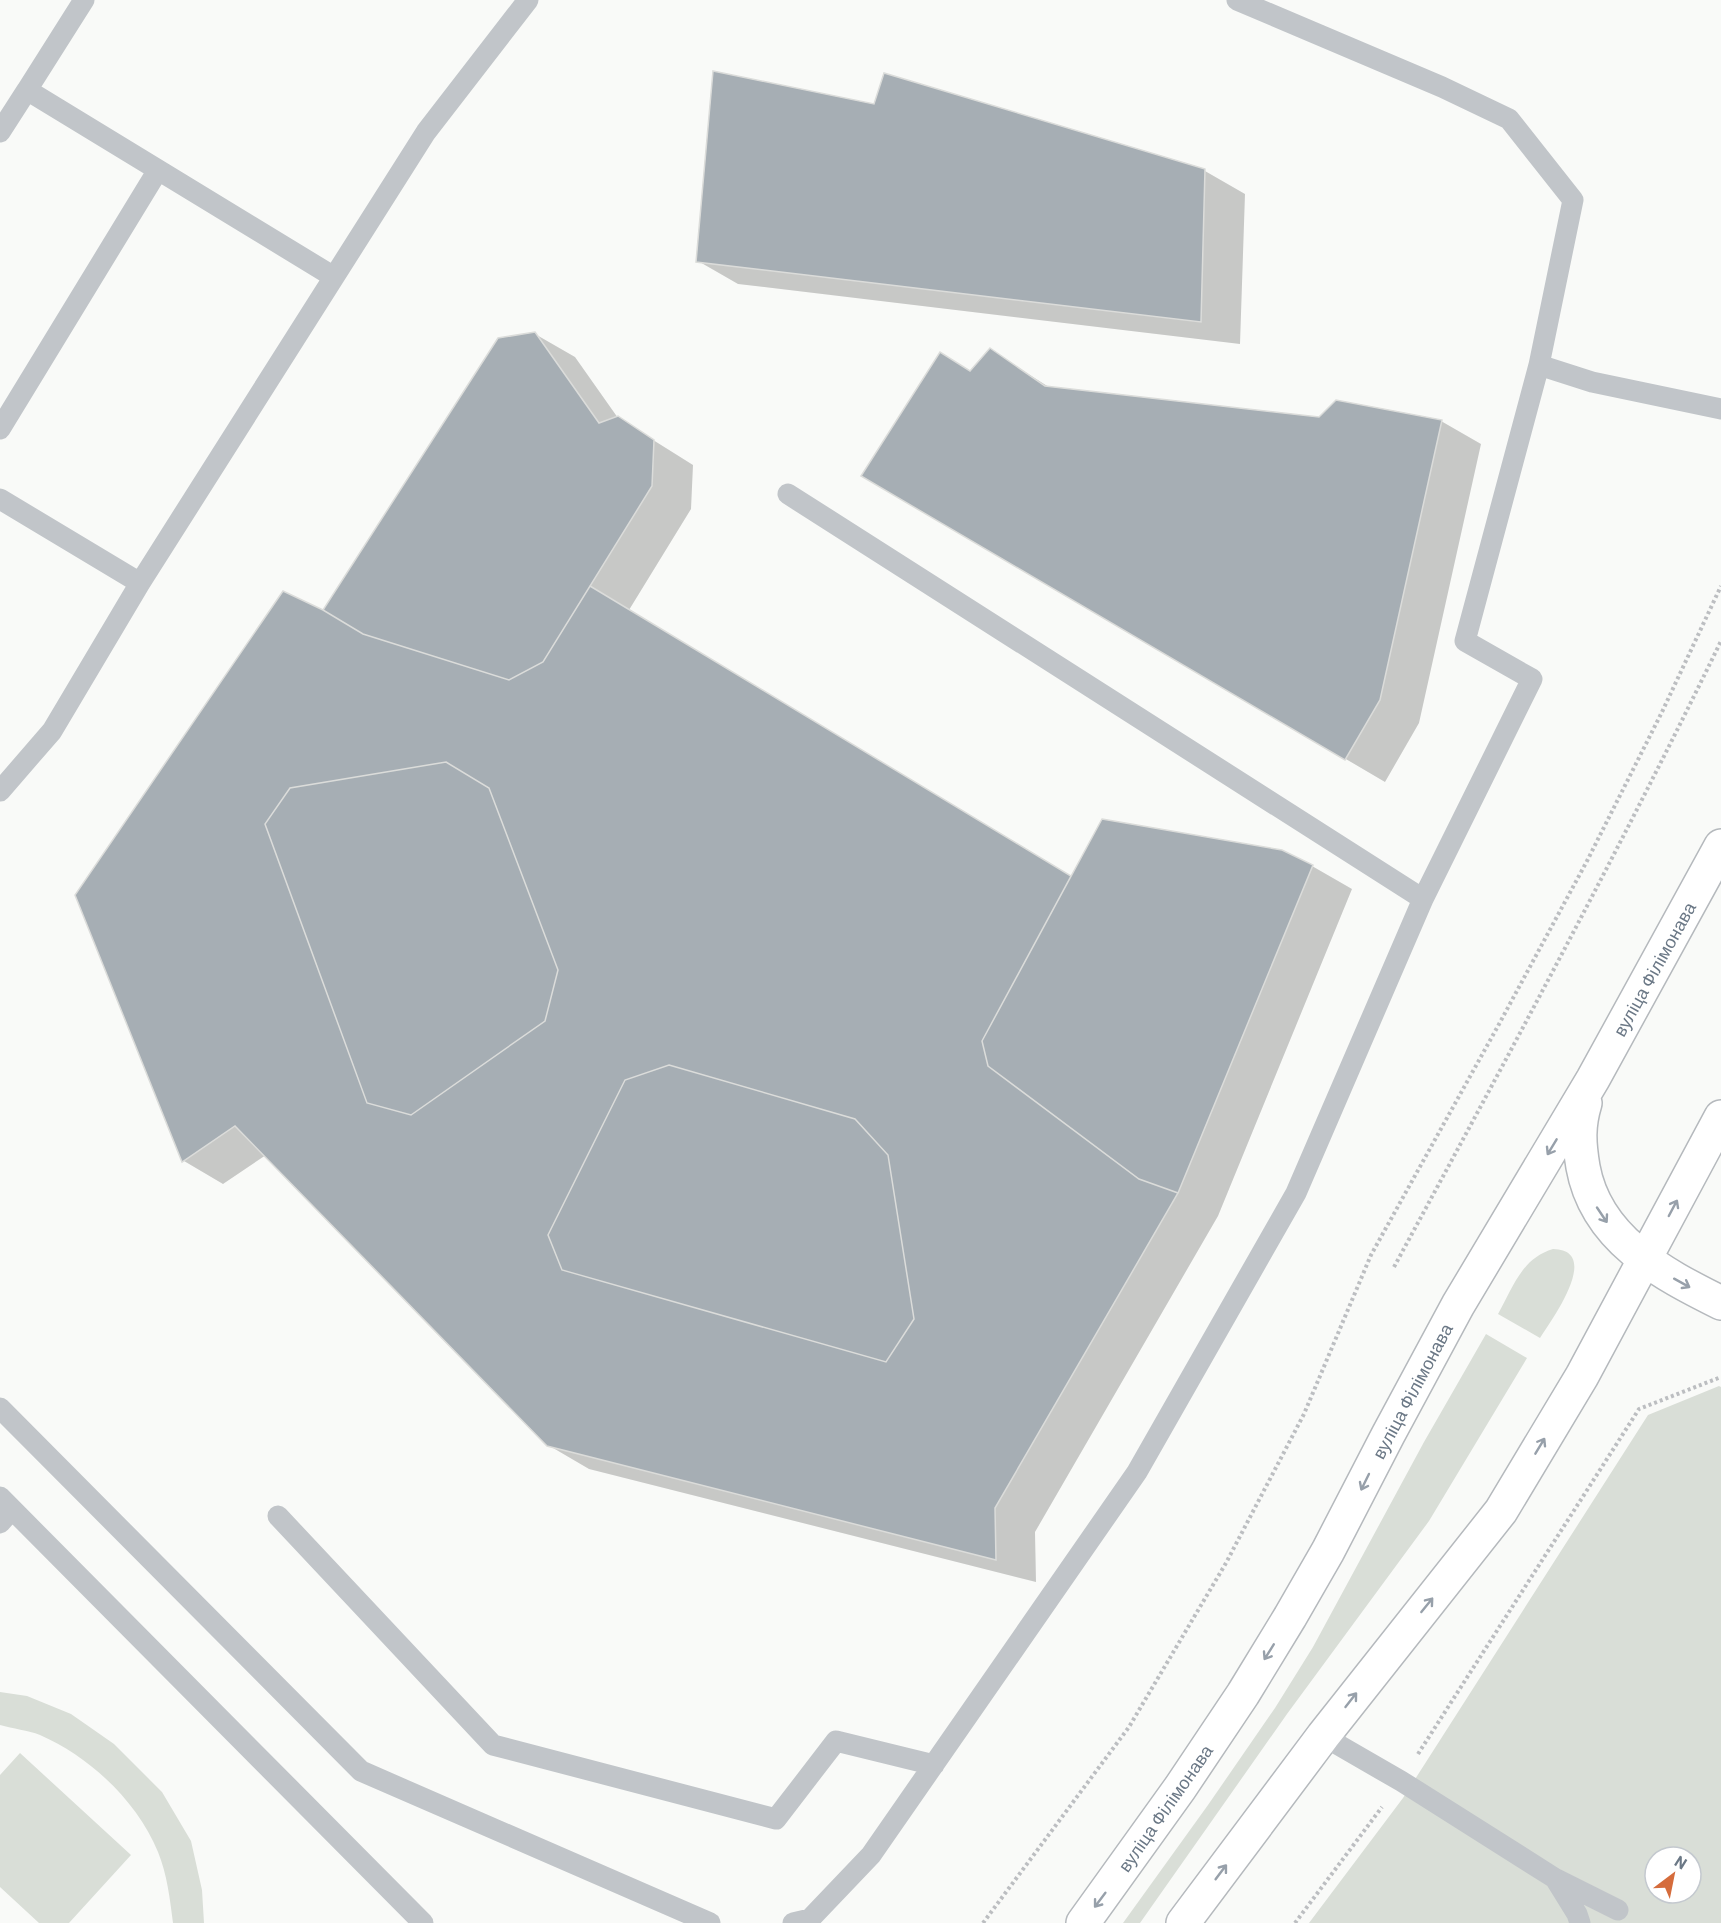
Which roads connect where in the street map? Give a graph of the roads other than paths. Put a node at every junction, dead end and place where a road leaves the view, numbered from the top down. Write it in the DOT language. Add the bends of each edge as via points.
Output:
graph roads {
  1 [pos="84,0"];
  2 [pos="528,0"];
  3 [pos="1237,0"];
  4 [pos="27,90"];
  5 [pos="0,132"];
  6 [pos="158,170"];
  7 [pos="334,278"];
  8 [pos="1539,365"];
  9 [pos="1721,409"];
  10 [pos="0,429"];
  11 [pos="788,494"];
  12 [pos="0,499"];
  13 [pos="140,583"];
  14 [pos="0,791"];
  15 [pos="1721,846"];
  16 [pos="1423,899"];
  17 [pos="1593,1078"];
  18 [pos="1721,1117"];
  19 [pos="1646,1260"];
  20 [pos="1721,1303"];
  21 [pos="0,1408"];
  22 [pos="4,1510"];
  23 [pos="278,1516"];
  24 [pos="1323,1736"];
  25 [pos="934,1765"];
  26 [pos="1556,1879"];
  27 [pos="1618,1910"];
  28 [pos="423,1923"];
  29 [pos="710,1923"];
  30 [pos="793,1923"];
  31 [pos="1083,1923"];
  32 [pos="1183,1923"];
  33 [pos="1580,1923"];
  1 -- 4 [label="lane"];
  2 -- 7 [label="lane" via="426,132"];
  3 -- 8 [label="lane" via="1509,119 1573,200"];
  4 -- 5 [label="lane"];
  4 -- 6 [label="lane"];
  6 -- 7 [label="lane"];
  6 -- 10 [label="lane"];
  7 -- 13 [label="lane"];
  8 -- 9 [label="lane" via="1592,382"];
  8 -- 16 [label="lane" via="1464,641 1532,679"];
  11 -- 16 [label="lane"];
  12 -- 13 [label="lane"];
  13 -- 14 [label="lane" via="52,730"];
  15 -- 17 [label="main road, вуліца Філімонава"];
  16 -- 25 [label="lane" via="1296,1193 1137,1472"];
  17 -- 19 [label="main road, one-way" via="1578,1141 1585,1178 1595,1205 1610,1227"];
  17 -- 31 [label="main road, вуліца Філімонава, one-way" via="1458,1305 1290,1617 1180,1788"];
  19 -- 18 [label="main road, one-way"];
  19 -- 20 [label="main road, one-way"];
  24 -- 19 [label="main road, one-way" via="1501,1510"];
  21 -- 29 [label="lane" via="361,1771"];
  22 -- 28 [label="lane"];
  23 -- 25 [label="lane" via="493,1745 776,1819 836,1741"];
  24 -- 26 [label="lane"];
  32 -- 24 [label="main road, one-way"];
  25 -- 30 [label="lane" via="871,1855 810,1919"];
  26 -- 27 [label="lane"];
  26 -- 33 [label="lane"];
}
